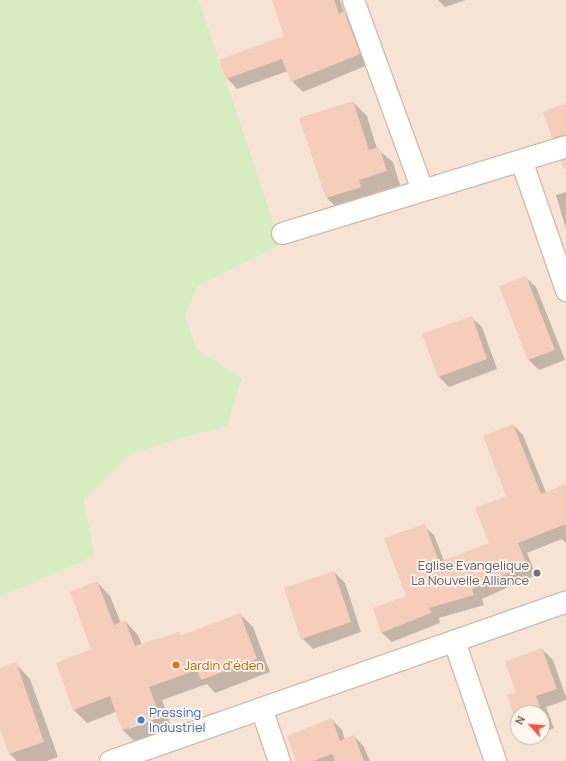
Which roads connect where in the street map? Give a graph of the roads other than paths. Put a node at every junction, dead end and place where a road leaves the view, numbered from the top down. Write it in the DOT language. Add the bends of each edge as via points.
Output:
graph roads {
  1 [pos="353,0"];
  2 [pos="566,146"];
  3 [pos="521,160"];
  4 [pos="422,190"];
  5 [pos="282,233"];
  6 [pos="566,290"];
  7 [pos="566,601"];
  8 [pos="454,641"];
  9 [pos="261,708"];
  10 [pos="110,761"];
  11 [pos="279,761"];
  12 [pos="495,761"];
  1 -- 4 [label="street"];
  2 -- 3 [label="street"];
  3 -- 4 [label="street"];
  3 -- 6 [label="street"];
  4 -- 5 [label="street"];
  7 -- 8 [label="street"];
  8 -- 9 [label="street"];
  8 -- 12 [label="street"];
  9 -- 10 [label="street"];
  9 -- 11 [label="street"];
}
